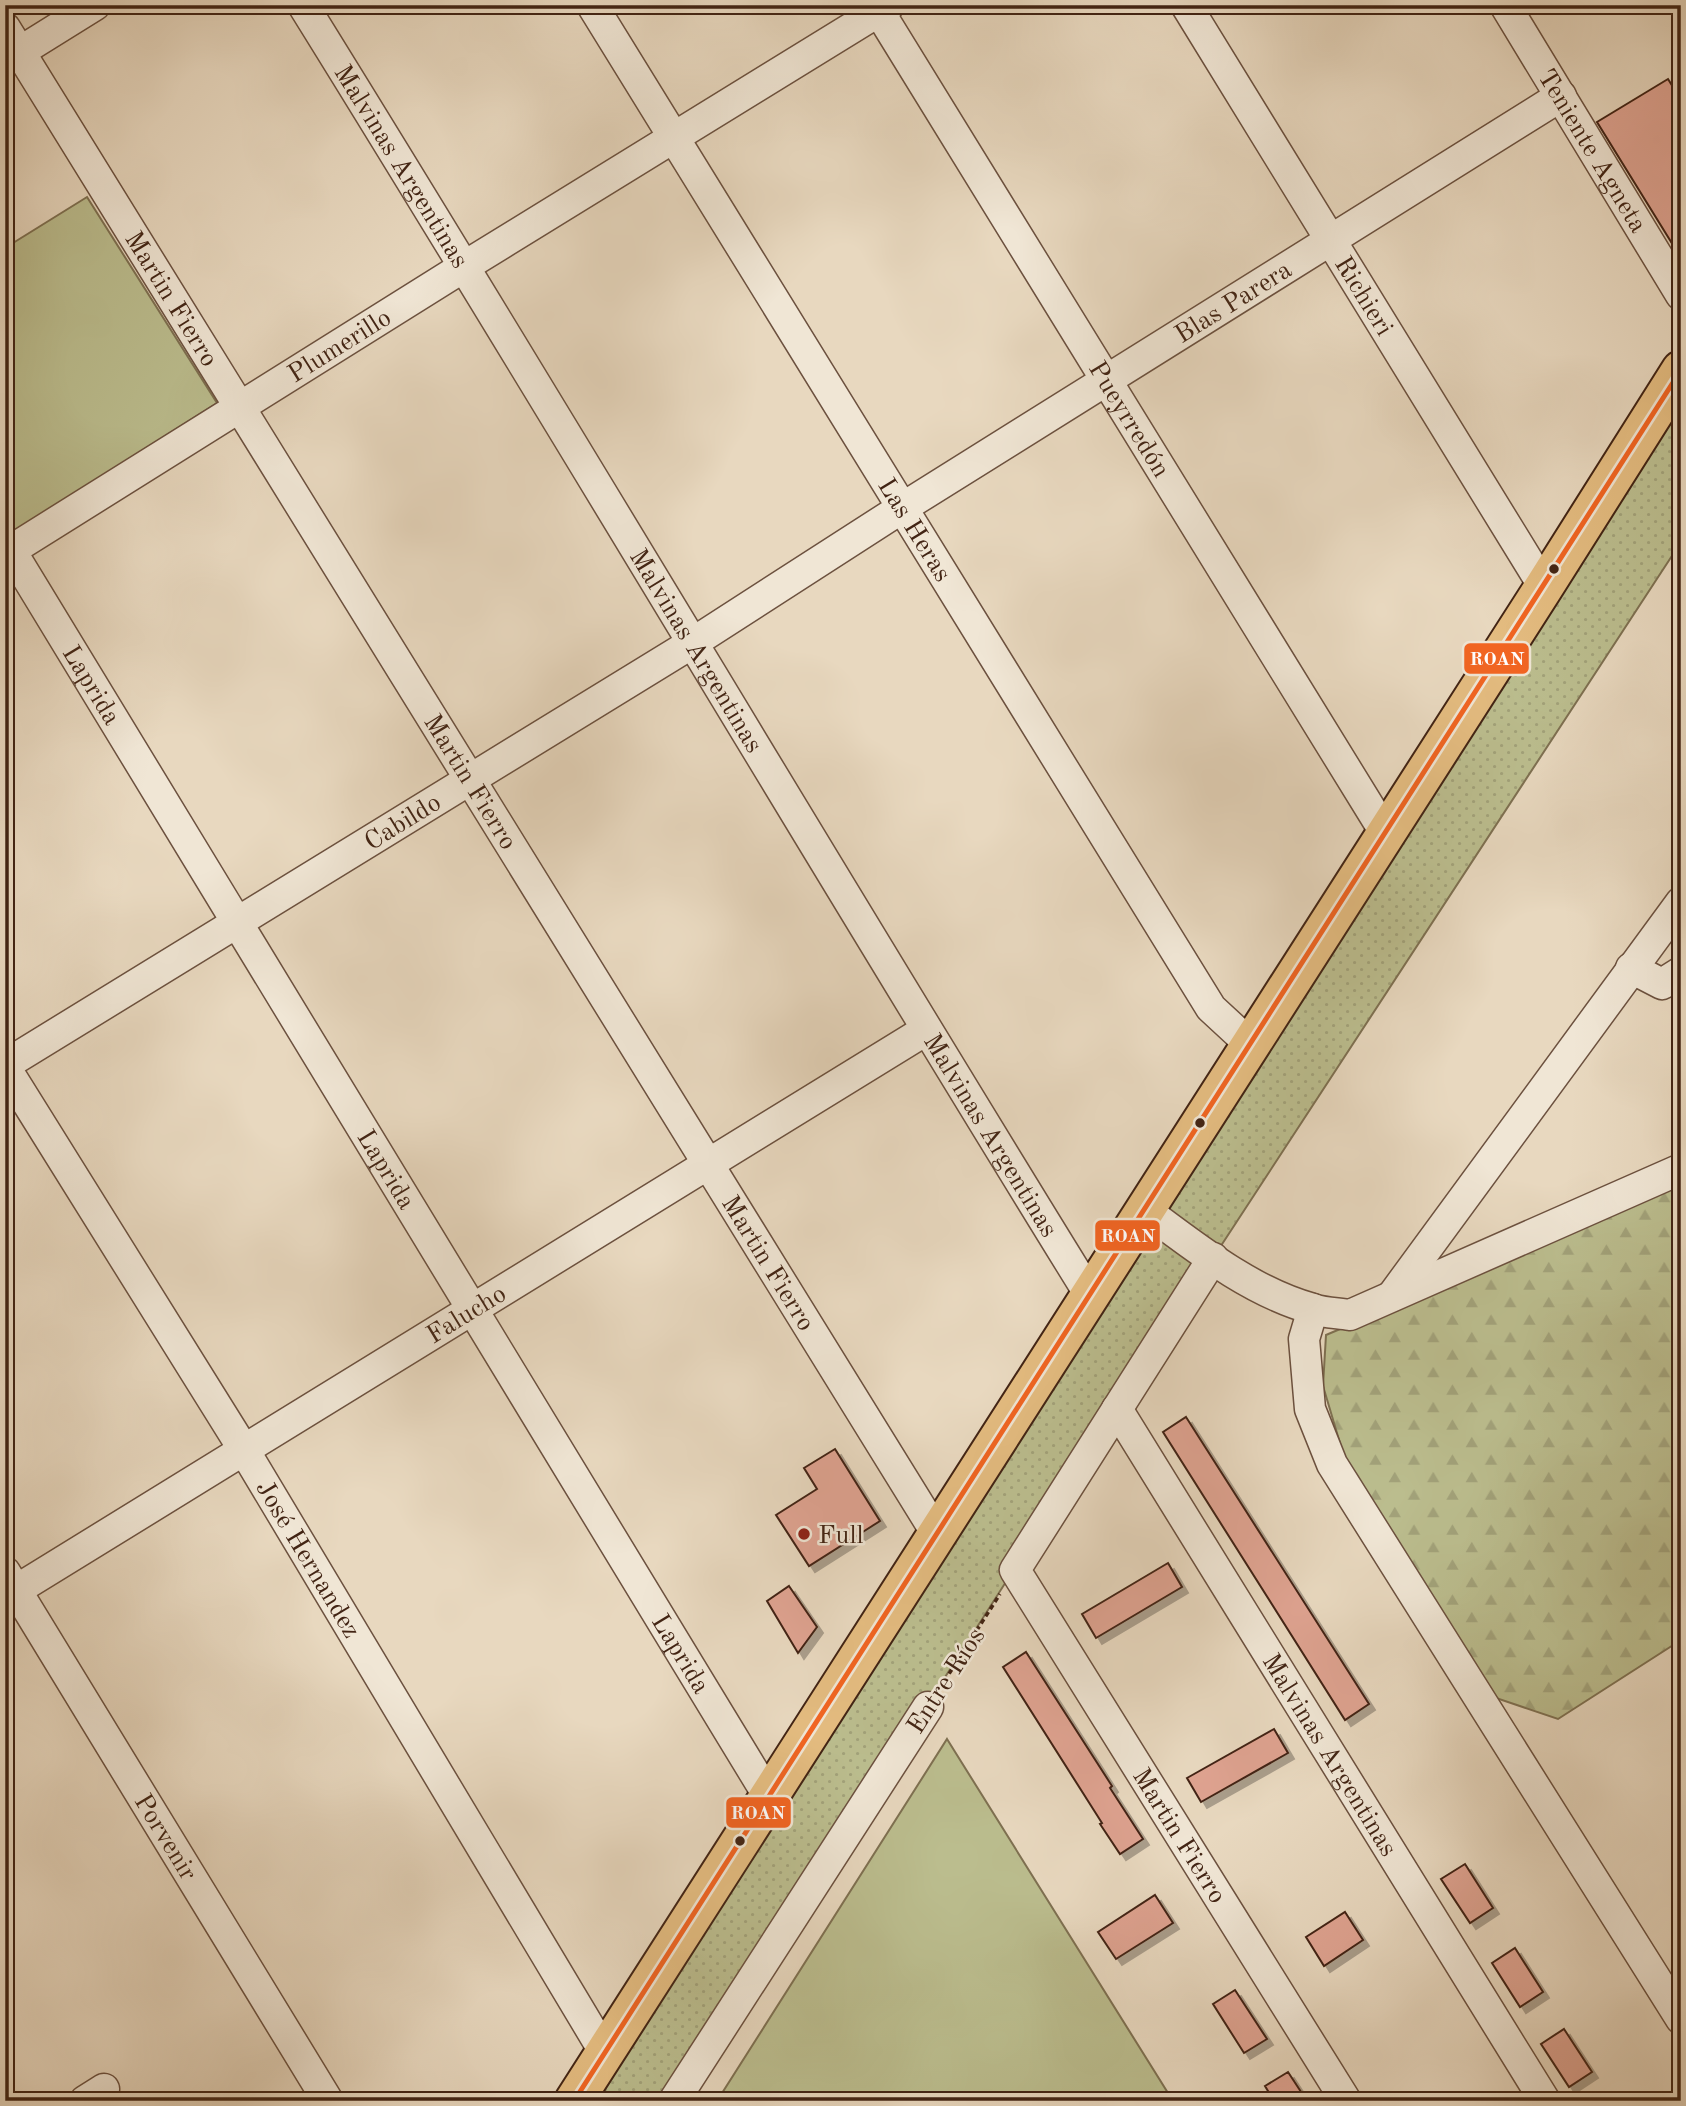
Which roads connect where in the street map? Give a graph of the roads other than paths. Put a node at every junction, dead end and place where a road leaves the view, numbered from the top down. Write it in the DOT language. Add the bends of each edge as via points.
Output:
graph roads {
  1 [pos="95,5"];
  2 [pos="303,5"];
  3 [pos="592,5"];
  4 [pos="1186,5"];
  5 [pos="1505,5"];
  6 [pos="881,7"];
  7 [pos="10,47"];
  8 [pos="1562,96"];
  9 [pos="674,138"];
  10 [pos="1331,240"];
  11 [pos="465,266"];
  12 [pos="1681,295"];
  13 [pos="1681,370"];
  14 [pos="1106,380"];
  15 [pos="240,407"];
  16 [pos="902,508"];
  17 [pos="7,548"];
  18 [pos="1544,587"];
  19 [pos="694,642"];
  20 [pos="470,778"];
  21 [pos="1386,834"];
  22 [pos="1681,902"];
  23 [pos="237,922"];
  24 [pos="1632,968"];
  25 [pos="1681,972"];
  26 [pos="926,1030"];
  27 [pos="1251,1045"];
  28 [pos="5,1066"];
  29 [pos="708,1164"];
  30 [pos="1681,1169"];
  31 [pos="1145,1210"];
  32 [pos="1213,1258"];
  33 [pos="1090,1295"];
  34 [pos="1392,1297"];
  35 [pos="472,1309"];
  36 [pos="1313,1309"];
  37 [pos="1117,1409"];
  38 [pos="244,1450"];
  39 [pos="937,1534"];
  40 [pos="9,1586"];
  41 [pos="928,1707"];
  42 [pos="769,1797"];
  43 [pos="1681,2020"];
  44 [pos="605,2053"];
  45 [pos="328,2101"];
  46 [pos="574,2101"];
  47 [pos="674,2101"];
  48 [pos="1346,2101"];
  49 [pos="1545,2101"];
  1 -- 7 [label="street"];
  2 -- 11 [label="street, Malvinas Argentinas"];
  3 -- 9 [label="street, Las Heras"];
  4 -- 10 [label="street, Richieri"];
  5 -- 8 [label="street, Teniente Agneta"];
  6 -- 9 [label="street, Plumerillo"];
  6 -- 14 [label="street, Pueyrredón"];
  7 -- 15 [label="street, Martin Fierro"];
  8 -- 10 [label="street, Blas Parera"];
  8 -- 12 [label="street, Teniente Agneta"];
  9 -- 11 [label="street, Plumerillo"];
  9 -- 16 [label="street, Las Heras"];
  10 -- 14 [label="street, Blas Parera"];
  10 -- 18 [label="street, Richieri"];
  11 -- 15 [label="street, Plumerillo"];
  11 -- 19 [label="street, Malvinas Argentinas"];
  13 -- 18 [label="main road"];
  14 -- 16 [label="street, Blas Parera"];
  14 -- 21 [label="street, Pueyrredón"];
  15 -- 17 [label="street, Plumerillo"];
  15 -- 20 [label="street, Martin Fierro"];
  16 -- 19 [label="street, Cabildo"];
  16 -- 27 [label="street, Las Heras" via="1211,1008"];
  17 -- 23 [label="street, Laprida"];
  18 -- 21 [label="main road"];
  19 -- 20 [label="street, Cabildo"];
  19 -- 26 [label="street, Malvinas Argentinas"];
  20 -- 23 [label="street, Cabildo"];
  20 -- 29 [label="street, Martin Fierro"];
  21 -- 27 [label="main road"];
  22 -- 24 [label="street"];
  23 -- 28 [label="street, Cabildo"];
  23 -- 35 [label="street, Laprida"];
  24 -- 25 [label="street" via="1662,984"];
  24 -- 34 [label="street"];
  26 -- 29 [label="street, Falucho"];
  26 -- 33 [label="street, Malvinas Argentinas"];
  27 -- 31 [label="main road"];
  28 -- 38 [label="street, José Hernandez"];
  29 -- 35 [label="street, Falucho"];
  29 -- 39 [label="street, Martin Fierro"];
  30 -- 34 [label="street"];
  31 -- 32 [label="street"];
  31 -- 33 [label="main road"];
  32 -- 36 [label="street" via="1265,1290"];
  32 -- 37 [label="street"];
  33 -- 39 [label="main road"];
  34 -- 36 [label="street" via="1350,1315"];
  35 -- 38 [label="street, Falucho"];
  35 -- 42 [label="street, Laprida"];
  36 -- 43 [label="street" via="1304,1339 1310,1409 1332,1464"];
  37 -- 48 [label="street, Martin Fierro" via="1015,1570"];
  37 -- 49 [label="street, Malvinas Argentinas"];
  38 -- 40 [label="street, Falucho"];
  38 -- 44 [label="street, José Hernandez"];
  39 -- 42 [label="main road"];
  40 -- 45 [label="street, Porvenir"];
  41 -- 47 [label="street, Entre Ríos"];
  42 -- 44 [label="main road"];
  44 -- 46 [label="main road"];
}
